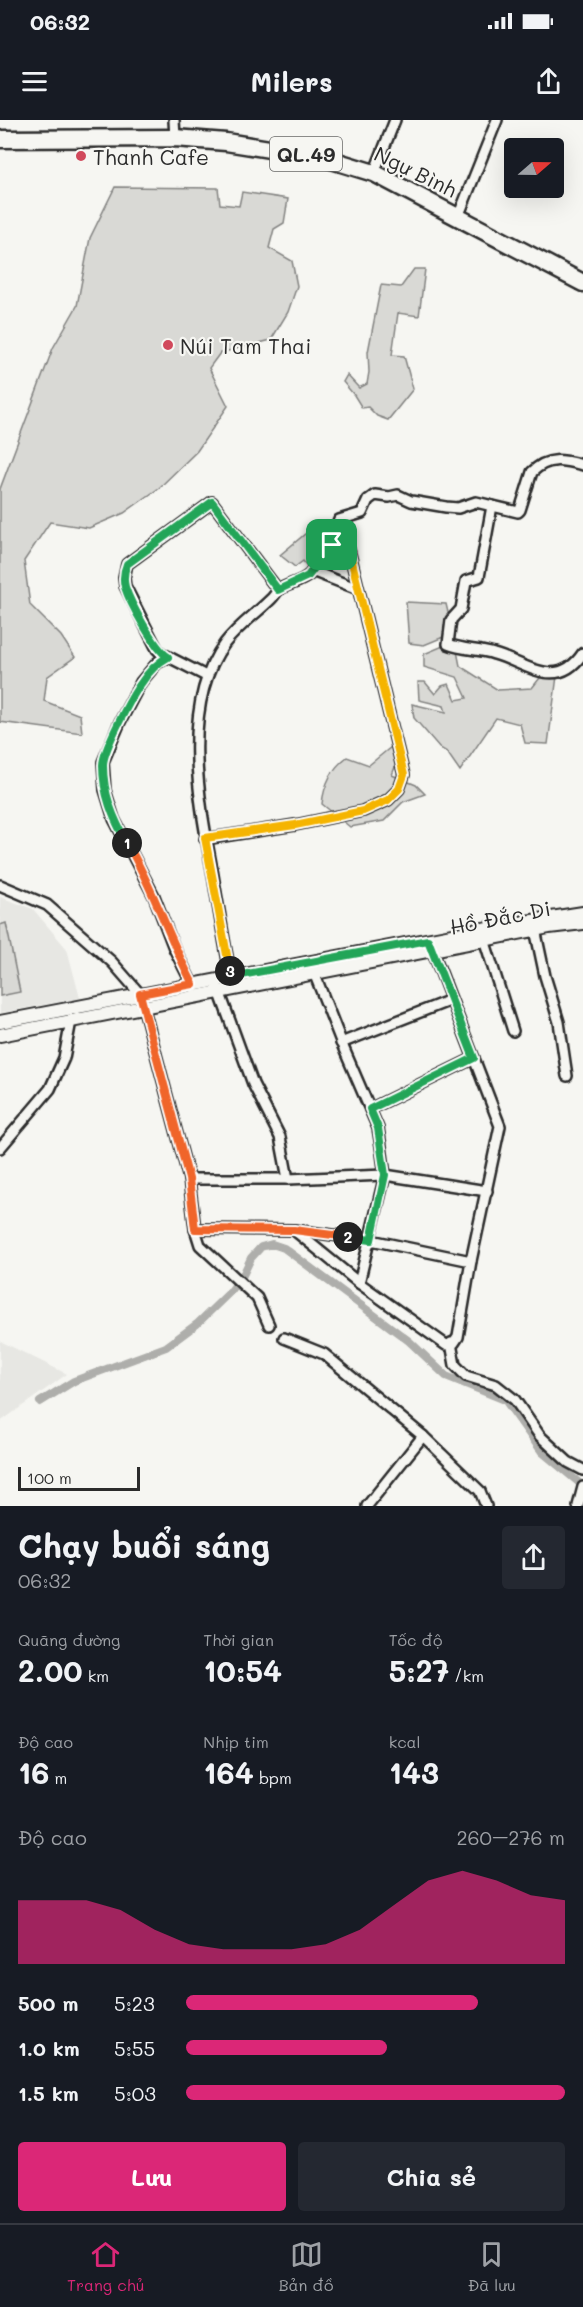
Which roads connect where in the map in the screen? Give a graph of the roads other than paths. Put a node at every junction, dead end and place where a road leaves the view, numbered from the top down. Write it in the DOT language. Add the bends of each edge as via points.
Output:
graph roads {
  1 [pos="174,120"];
  2 [pos="395,120"];
  3 [pos="497,120"];
  4 [pos="175,138"];
  5 [pos="0,139"];
  6 [pos="374,173"];
  7 [pos="458,217"];
  8 [pos="583,283"];
  9 [pos="583,465"];
  10 [pos="492,506"];
  11 [pos="332,545"];
  12 [pos="312,571"];
  13 [pos="278,590"];
  14 [pos="358,590"];
  15 [pos="583,653"];
  16 [pos="168,657"];
  17 [pos="206,675"];
  18 [pos="205,838"];
  19 [pos="0,885"];
  20 [pos="583,914"];
  21 [pos="583,923"];
  22 [pos="535,929"];
  23 [pos="484,939"];
  24 [pos="430,945"];
  25 [pos="312,967"];
  26 [pos="231,977"];
  27 [pos="193,984"];
  28 [pos="217,986"];
  29 [pos="140,994"];
  30 [pos="197,996"];
  31 [pos="452,1000"];
  32 [pos="143,1007"];
  33 [pos="71,1021"];
  34 [pos="0,1022"];
  35 [pos="513,1031"];
  36 [pos="0,1035"];
  37 [pos="341,1042"];
  38 [pos="474,1058"];
  39 [pos="567,1076"];
  40 [pos="370,1109"];
  41 [pos="0,1148"];
  42 [pos="385,1175"];
  43 [pos="189,1179"];
  44 [pos="288,1179"];
  45 [pos="487,1191"];
  46 [pos="195,1229"];
  47 [pos="294,1230"];
  48 [pos="371,1240"];
  49 [pos="471,1261"];
  50 [pos="359,1283"];
  51 [pos="269,1325"];
  52 [pos="284,1338"];
  53 [pos="450,1343"];
  54 [pos="423,1436"];
  55 [pos="583,1470"];
  56 [pos="582,1490"];
  57 [pos="367,1506"];
  58 [pos="486,1506"];
  59 [pos="578,1506"];
  1 -- 4 [label="street"];
  2 -- 6 [label="street"];
  3 -- 7 [label="street"];
  4 -- 5 [label="highway, Ngự Bình / QL.49"];
  4 -- 6 [label="highway, Ngự Bình / QL.49" via="325,158"];
  6 -- 7 [label="highway, Ngự Bình / QL.49"];
  7 -- 8 [label="highway, Ngự Bình / QL.49"];
  9 -- 10 [label="street" via="551,459 532,472 518,512"];
  10 -- 11 [label="street" via="476,502 446,507 398,495 375,495 362,513 339,520"];
  10 -- 15 [label="street" via="479,577 466,581 461,609 451,620 448,644 495,654 534,670 556,672 570,668"];
  11 -- 12 [label="street"];
  11 -- 14 [label="street" via="344,543 349,550"];
  12 -- 13 [label="street"];
  12 -- 14 [label="street"];
  13 -- 16 [label="street" via="212,502 125,568 128,595 157,649"];
  13 -- 17 [label="street" via="226,642"];
  14 -- 18 [label="street" via="404,775 399,789 388,800 363,811"];
  16 -- 17 [label="street"];
  16 -- 27 [label="street" via="157,663 141,682 120,722 103,762 104,781 114,819"];
  17 -- 18 [label="street" via="197,726"];
  18 -- 26 [label="street"];
  19 -- 29 [label="street" via="47,905 112,962"];
  20 -- 24 [label="street, Hồ Đắc Di" via="546,918"];
  21 -- 22 [label="street, Hồ Đắc Di"];
  22 -- 23 [label="street, Hồ Đắc Di"];
  22 -- 39 [label="street" via="560,1022"];
  23 -- 24 [label="street, Hồ Đắc Di"];
  23 -- 35 [label="street"];
  24 -- 25 [label="street, Hồ Đắc Di"];
  24 -- 31 [label="street"];
  25 -- 26 [label="street, Hồ Đắc Di"];
  25 -- 28 [label="street, Hồ Đắc Di"];
  25 -- 37 [label="street"];
  26 -- 28 [label="street, Hồ Đắc Di"];
  27 -- 28 [label="street, Hồ Đắc Di"];
  27 -- 29 [label="street, Hồ Đắc Di"];
  27 -- 30 [label="street"];
  28 -- 30 [label="street, Hồ Đắc Di"];
  28 -- 44 [label="street" via="254,1084 280,1137"];
  29 -- 32 [label="street"];
  29 -- 34 [label="street, Hồ Đắc Di"];
  30 -- 32 [label="street, Hồ Đắc Di"];
  31 -- 37 [label="street"];
  31 -- 38 [label="street"];
  32 -- 33 [label="street, Hồ Đắc Di"];
  32 -- 43 [label="street"];
  33 -- 36 [label="street, Hồ Đắc Di"];
  33 -- 41 [label="street" via="64,1058 50,1089"];
  37 -- 40 [label="street"];
  38 -- 40 [label="street"];
  38 -- 45 [label="street" via="500,1125"];
  40 -- 42 [label="street" via="378,1128"];
  42 -- 44 [label="street"];
  42 -- 45 [label="street"];
  42 -- 48 [label="street"];
  43 -- 44 [label="street"];
  43 -- 46 [label="street"];
  45 -- 49 [label="street"];
  46 -- 47 [label="street"];
  46 -- 51 [label="street" via="200,1245 260,1302"];
  47 -- 48 [label="street"];
  47 -- 50 [label="street"];
  48 -- 49 [label="street"];
  48 -- 50 [label="street"];
  49 -- 53 [label="street" via="458,1337"];
  50 -- 53 [label="street" via="446,1345"];
  52 -- 54 [label="street" via="328,1357"];
  53 -- 55 [label="street" via="455,1365 466,1377 496,1385 515,1400 540,1436 568,1462"];
  54 -- 57 [label="street"];
  54 -- 58 [label="street" via="480,1491"];
  56 -- 59 [label="street"];
}
